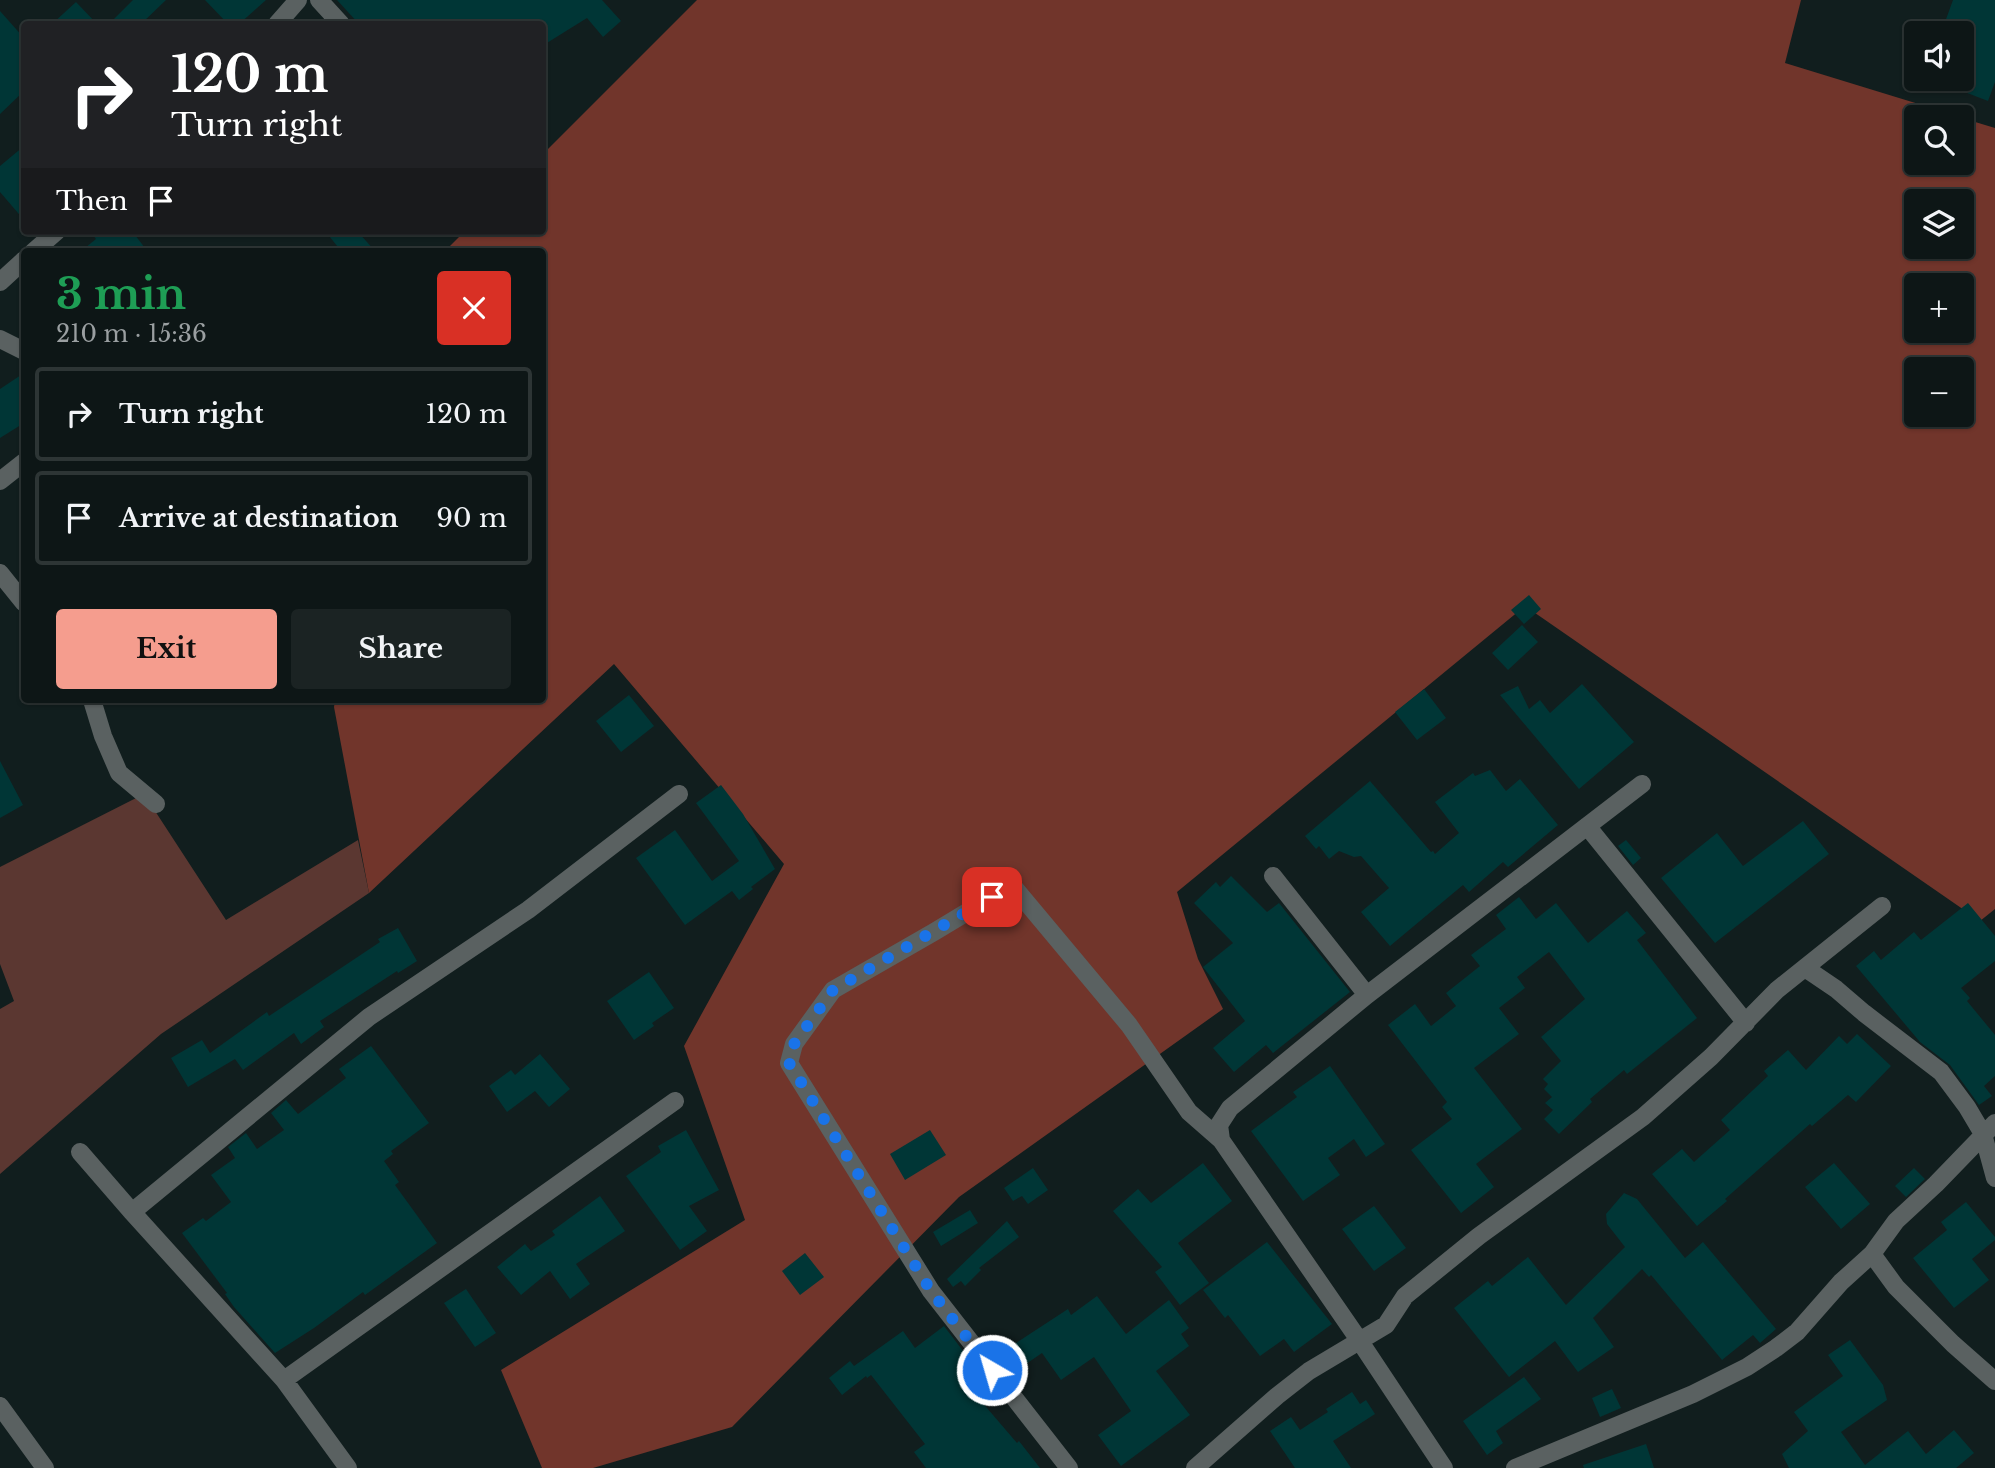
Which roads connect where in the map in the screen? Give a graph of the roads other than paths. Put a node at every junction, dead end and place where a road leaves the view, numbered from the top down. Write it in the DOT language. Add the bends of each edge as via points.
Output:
graph roads {
  1 [pos="298,0"];
  2 [pos="319,0"];
  3 [pos="280,21"];
  4 [pos="338,21"];
  5 [pos="52,235"];
  6 [pos="38,248"];
  7 [pos="21,263"];
  8 [pos="0,282"];
  9 [pos="0,339"];
  10 [pos="21,350"];
  11 [pos="21,464"];
  12 [pos="0,481"];
  13 [pos="0,573"];
  14 [pos="21,599"];
  15 [pos="93,703"];
  16 [pos="1642,784"];
  17 [pos="679,794"];
  18 [pos="156,804"];
  19 [pos="1587,826"];
  20 [pos="1273,876"];
  21 [pos="1882,906"];
  22 [pos="1805,968"];
  23 [pos="1367,995"];
  24 [pos="1745,1023"];
  25 [pos="675,1101"];
  26 [pos="1989,1129"];
  27 [pos="1222,1140"];
  28 [pos="80,1152"];
  29 [pos="1995,1178"];
  30 [pos="132,1212"];
  31 [pos="1872,1254"];
  32 [pos="1359,1340"];
  33 [pos="284,1380"];
  34 [pos="1995,1381"];
  35 [pos="0,1406"];
  36 [pos="45,1468"];
  37 [pos="348,1468"];
  38 [pos="1069,1468"];
  39 [pos="1195,1468"];
  40 [pos="1444,1468"];
  41 [pos="1515,1468"];
  1 -- 3 [label="street"];
  2 -- 4 [label="street"];
  5 -- 6 [label="street"];
  7 -- 8 [label="street"];
  9 -- 10 [label="street"];
  11 -- 12 [label="street"];
  13 -- 14 [label="street"];
  15 -- 18 [label="street" via="120,773"];
  16 -- 19 [label="street"];
  17 -- 30 [label="street" via="528,910 369,1017"];
  19 -- 23 [label="street"];
  19 -- 24 [label="street"];
  20 -- 23 [label="street"];
  21 -- 22 [label="street"];
  22 -- 24 [label="street"];
  22 -- 26 [label="street" via="1941,1072"];
  23 -- 27 [label="street" via="1230,1108 1219,1125"];
  24 -- 32 [label="street" via="1643,1116 1479,1236 1405,1296 1386,1325"];
  25 -- 33 [label="street"];
  26 -- 29 [label="street"];
  26 -- 31 [label="street" via="1896,1221"];
  27 -- 32 [label="street"];
  27 -- 38 [label="street" via="1189,1112 1129,1025 1012,885 833,990 794,1044 789,1063 931,1291"];
  28 -- 30 [label="street"];
  30 -- 33 [label="street"];
  31 -- 34 [label="street" via="1896,1287"];
  31 -- 41 [label="street" via="1797,1332 1747,1367"];
  32 -- 39 [label="street" via="1309,1371"];
  32 -- 40 [label="street"];
  33 -- 37 [label="street"];
  35 -- 36 [label="street"];
}
